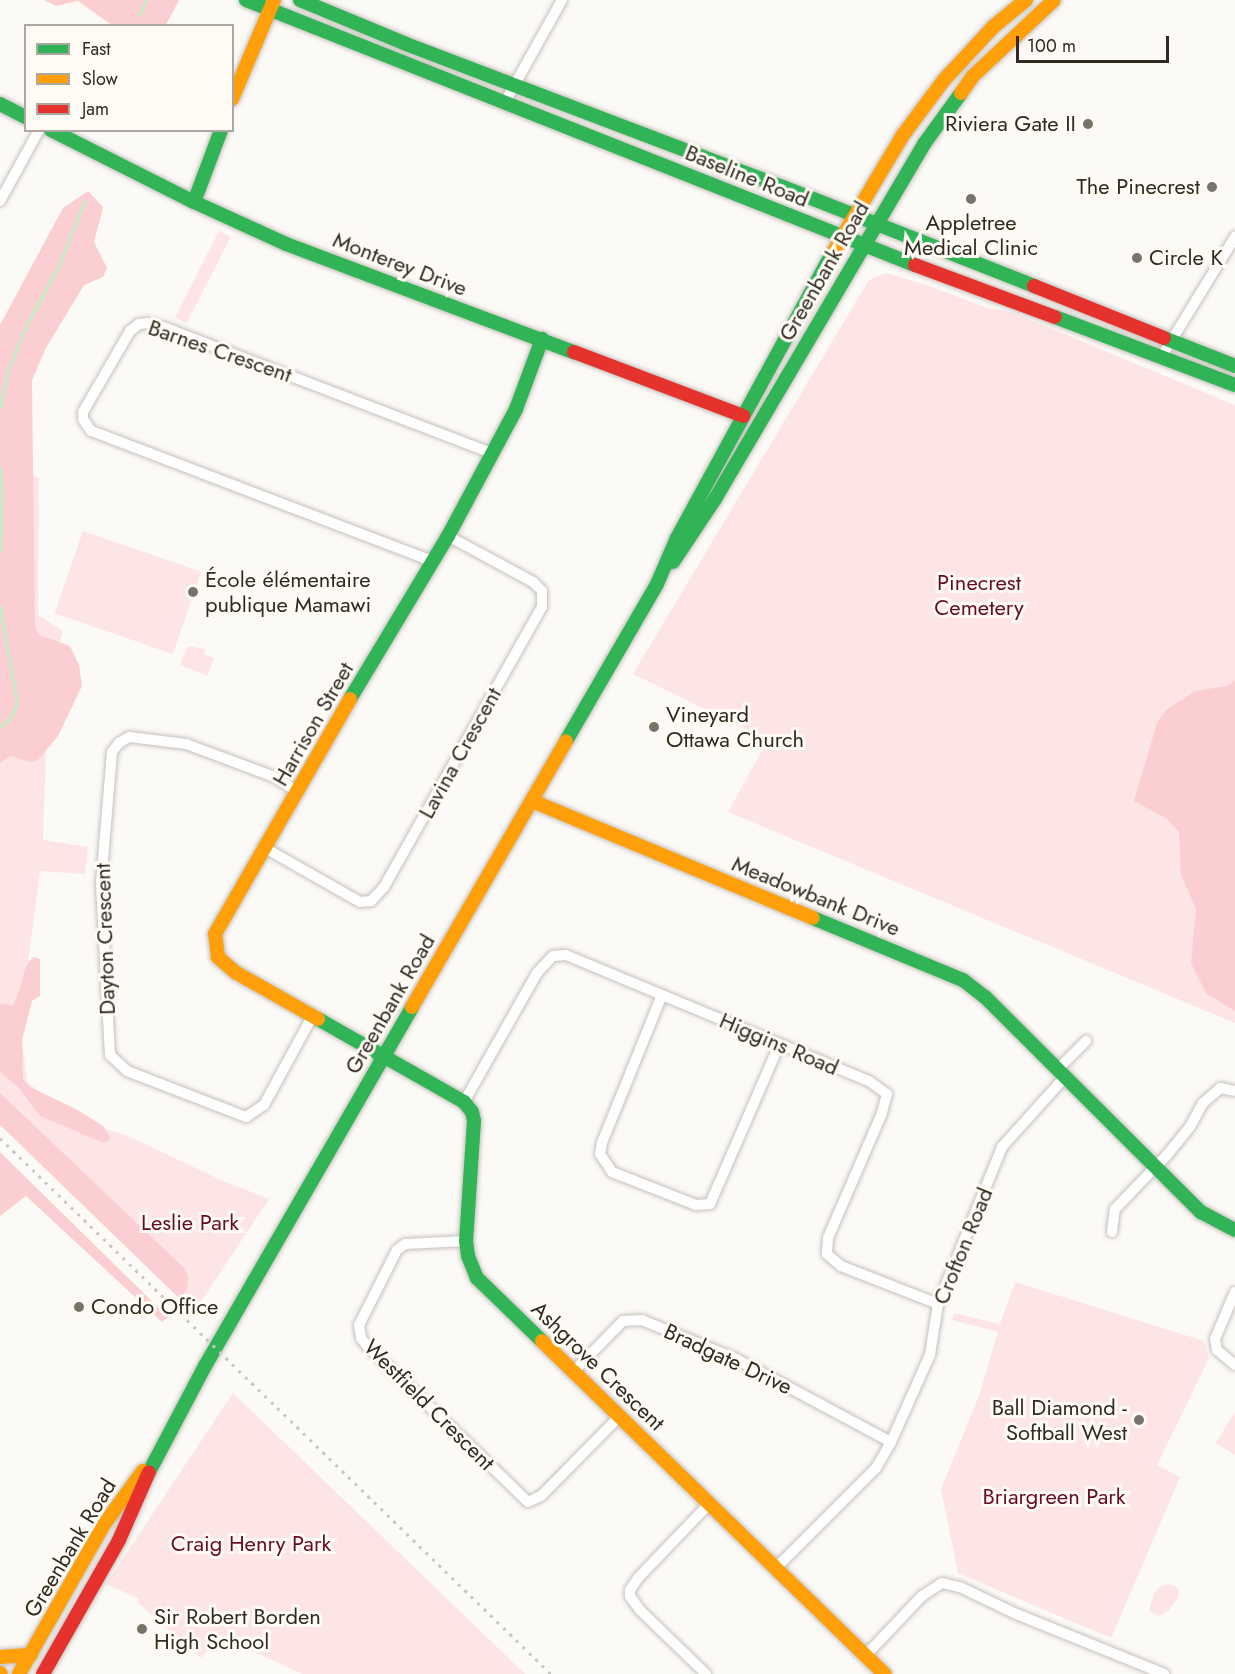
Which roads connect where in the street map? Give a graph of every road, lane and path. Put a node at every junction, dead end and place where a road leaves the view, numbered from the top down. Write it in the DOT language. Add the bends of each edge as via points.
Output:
graph roads {
  1 [pos="246,0"];
  2 [pos="300,0"];
  3 [pos="562,0"];
  4 [pos="1026,0"];
  5 [pos="1054,0"];
  6 [pos="271,5"];
  7 [pos="514,84"];
  8 [pos="234,94"];
  9 [pos="505,102"];
  10 [pos="0,105"];
  11 [pos="24,116"];
  12 [pos="38,132"];
  13 [pos="55,132"];
  14 [pos="220,132"];
  15 [pos="0,201"];
  16 [pos="194,202"];
  17 [pos="854,215"];
  18 [pos="876,223"];
  19 [pos="843,236"];
  20 [pos="1235,237"];
  21 [pos="863,245"];
  22 [pos="542,339"];
  23 [pos="1171,340"];
  24 [pos="1162,356"];
  25 [pos="1235,366"];
  26 [pos="1235,385"];
  27 [pos="743,417"];
  28 [pos="492,453"];
  29 [pos="448,536"];
  30 [pos="432,561"];
  31 [pos="657,584"];
  32 [pos="297,790"];
  33 [pos="532,801"];
  34 [pos="265,848"];
  35 [pos="662,995"];
  36 [pos="312,1017"];
  37 [pos="1086,1041"];
  38 [pos="779,1044"];
  39 [pos="384,1058"];
  40 [pos="1061,1073"];
  41 [pos="1235,1091"];
  42 [pos="464,1102"];
  43 [pos="1155,1167"];
  44 [pos="1235,1230"];
  45 [pos="1112,1232"];
  46 [pos="466,1241"];
  47 [pos="1235,1292"];
  48 [pos="938,1304"];
  49 [pos="1235,1365"];
  50 [pos="574,1371"];
  51 [pos="619,1417"];
  52 [pos="891,1442"];
  53 [pos="160,1447"];
  54 [pos="710,1503"];
  55 [pos="777,1567"];
  56 [pos="867,1654"];
  57 [pos="31,1655"];
  58 [pos="0,1657"];
  59 [pos="20,1674"];
  60 [pos="43,1674"];
  61 [pos="706,1674"];
  62 [pos="885,1674"];
  63 [pos="1164,1674"];
  1 -- 6 [label="main road, Baseline Road"];
  2 -- 7 [label="main road, Baseline Road"];
  3 -- 7 [label="street"];
  4 -- 17 [label="main road, Greenbank Road" via="993,27 950,73 915,118"];
  5 -- 18 [label="main road, Greenbank Road" via="972,77 924,144"];
  6 -- 8 [label="main road"];
  6 -- 9 [label="main road, Baseline Road"];
  7 -- 9 [label="street"];
  7 -- 17 [label="main road, Baseline Road"];
  9 -- 19 [label="main road, Baseline Road"];
  10 -- 11 [label="main road"];
  12 -- 15 [label="street"];
  13 -- 16 [label="main road, Monterey Drive"];
  14 -- 16 [label="main road"];
  16 -- 22 [label="main road, Monterey Drive" via="286,244"];
  17 -- 18 [label="main road, Baseline Road"];
  17 -- 19 [label="main road, Greenbank Road"];
  18 -- 21 [label="main road, Greenbank Road"];
  18 -- 23 [label="main road, Baseline Road"];
  19 -- 21 [label="main road, Baseline Road"];
  19 -- 27 [label="main road, Greenbank Road"];
  20 -- 23 [label="street"];
  21 -- 24 [label="main road, Baseline Road"];
  21 -- 31 [label="main road, Greenbank Road" via="715,499"];
  22 -- 27 [label="main road, Monterey Drive"];
  22 -- 28 [label="main road, Harrison Street" via="516,409"];
  23 -- 24 [label="street"];
  23 -- 25 [label="main road, Baseline Road"];
  24 -- 26 [label="main road, Baseline Road"];
  27 -- 31 [label="main road, Greenbank Road" via="677,538"];
  28 -- 29 [label="main road, Harrison Street"];
  28 -- 30 [label="street, Barnes Crescent" via="147,323 129,331 83,412 91,431"];
  29 -- 30 [label="main road, Harrison Street"];
  29 -- 34 [label="street, Lavina Crescent" via="533,582 542,591 542,607 384,887 371,901 360,902"];
  30 -- 32 [label="main road, Harrison Street"];
  31 -- 33 [label="main road, Greenbank Road"];
  32 -- 34 [label="main road, Harrison Street"];
  32 -- 36 [label="street, Dayton Crescent" via="272,776 186,744 129,737 112,752 101,884 110,1055 127,1071 246,1117 264,1105"];
  33 -- 39 [label="main road, Greenbank Road"];
  33 -- 40 [label="main road, Meadowbank Drive" via="963,980"];
  34 -- 36 [label="main road, Harrison Street" via="215,934 218,957 235,972"];
  35 -- 38 [label="street, Higgins Road"];
  35 -- 38 [label="street" via="602,1143 600,1154 612,1172 696,1205 710,1204"];
  35 -- 42 [label="street, Higgins Road" via="566,955 553,956 537,973"];
  36 -- 39 [label="main road, Harrison Street"];
  37 -- 40 [label="street"];
  38 -- 48 [label="street, Higgins Road" via="869,1081 886,1094 882,1113 828,1238 827,1254 841,1266"];
  39 -- 42 [label="main road"];
  39 -- 53 [label="main road, Greenbank Road"];
  40 -- 43 [label="main road, Meadowbank Drive"];
  40 -- 48 [label="street, Crofton Road" via="1002,1147"];
  41 -- 43 [label="street" via="1220,1088 1203,1103 1190,1126"];
  42 -- 46 [label="main road, Ashgrove Crescent" via="474,1121"];
  43 -- 44 [label="main road, Meadowbank Drive" via="1202,1212"];
  43 -- 45 [label="street" via="1115,1209"];
  46 -- 50 [label="main road, Ashgrove Crescent" via="477,1278"];
  46 -- 51 [label="street, Westfield Crescent" via="405,1244 397,1250 359,1325 367,1346 528,1502 541,1496"];
  47 -- 49 [label="street" via="1215,1339 1217,1350"];
  48 -- 52 [label="street, Crofton Road" via="930,1355"];
  50 -- 51 [label="main road, Ashgrove Crescent"];
  50 -- 52 [label="street, Bradgate Drive" via="623,1321 642,1320 736,1359"];
  51 -- 54 [label="main road, Ashgrove Crescent"];
  52 -- 55 [label="street, Crofton Road" via="876,1468"];
  53 -- 57 [label="main road, Greenbank Road" via="103,1526"];
  53 -- 60 [label="main road, Greenbank Road" via="119,1540"];
  54 -- 55 [label="main road, Ashgrove Crescent"];
  54 -- 61 [label="street" via="630,1590 640,1610"];
  55 -- 56 [label="main road, Ashgrove Crescent"];
  56 -- 62 [label="main road, Ashgrove Crescent"];
  56 -- 63 [label="street" via="922,1596 942,1583 960,1587"];
  57 -- 58 [label="main road"];
  57 -- 59 [label="main road, Greenbank Road"];
}
